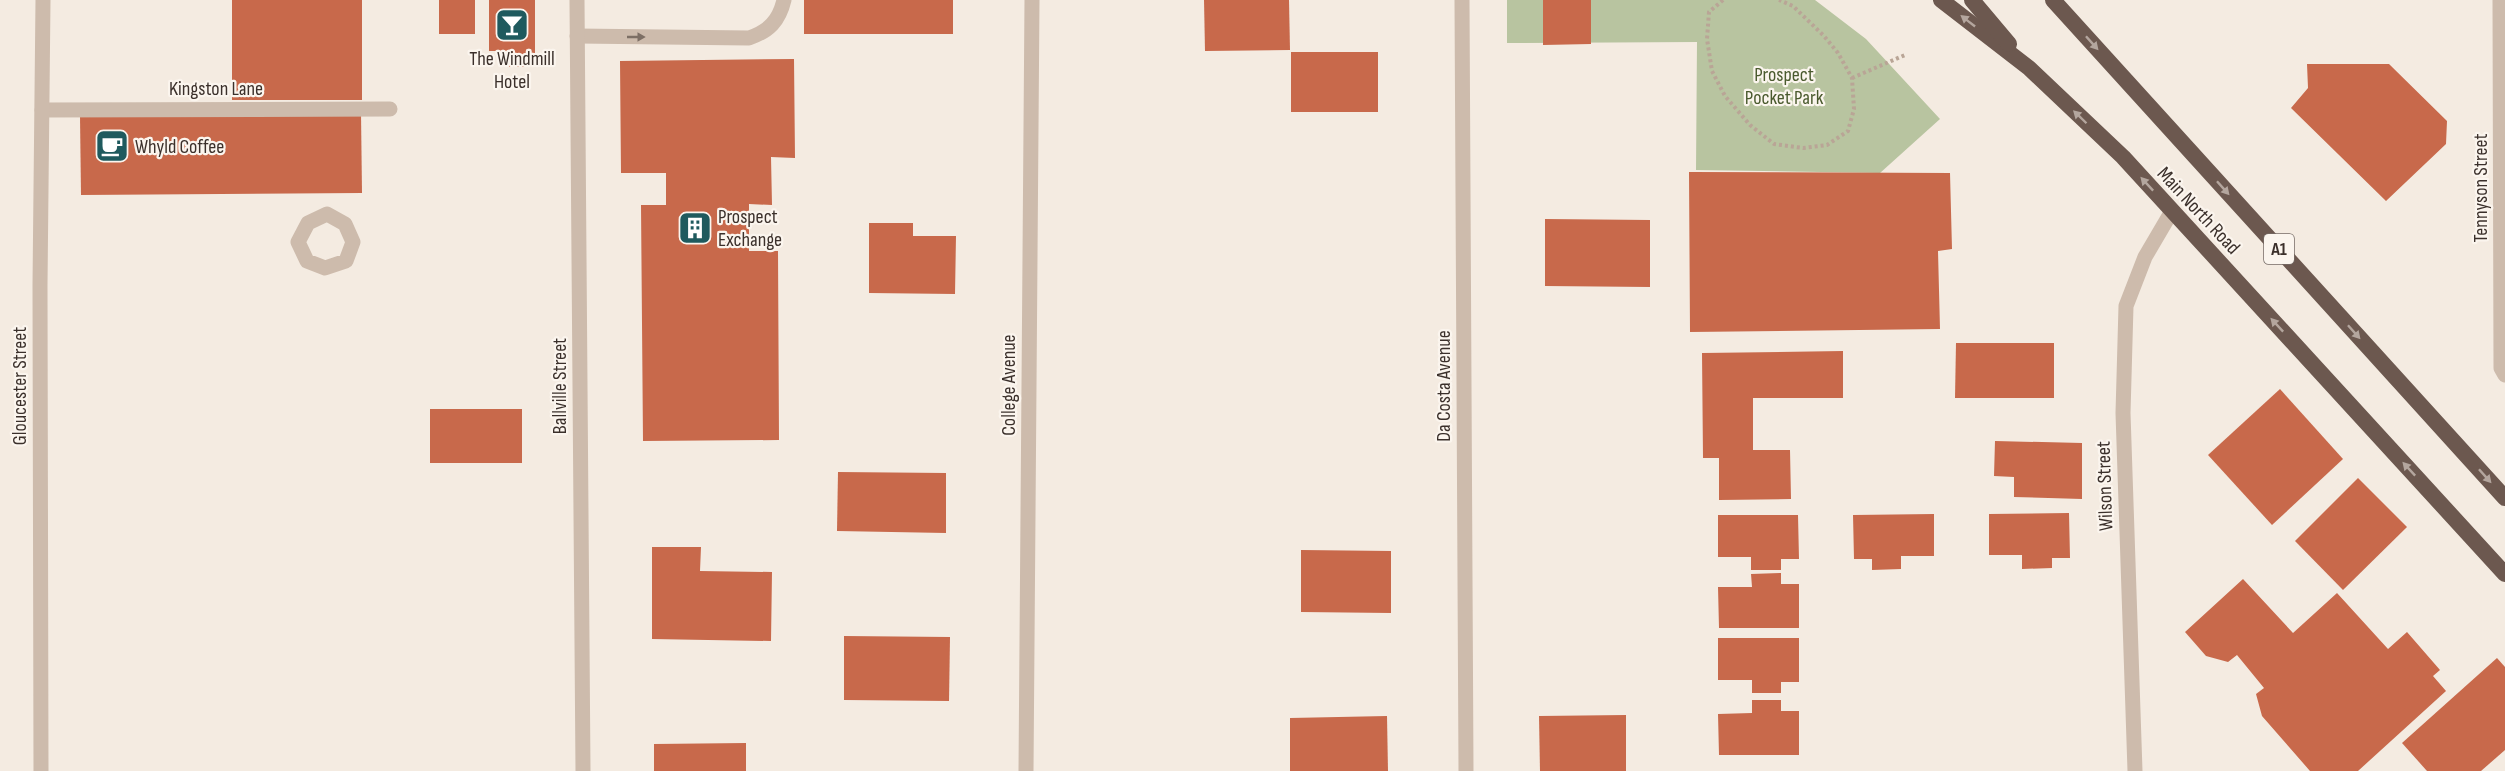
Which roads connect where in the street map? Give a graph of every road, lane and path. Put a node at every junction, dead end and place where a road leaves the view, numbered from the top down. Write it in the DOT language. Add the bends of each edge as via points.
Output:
graph roads {
  1 [pos="43,0"];
  2 [pos="577,0"];
  3 [pos="784,0"];
  4 [pos="1032,0"];
  5 [pos="1462,0"];
  6 [pos="1722,0"];
  7 [pos="1779,0"];
  8 [pos="1941,0"];
  9 [pos="1972,0"];
  10 [pos="2053,0"];
  11 [pos="2500,0"];
  12 [pos="577,36"];
  13 [pos="1905,55"];
  14 [pos="2029,68"];
  15 [pos="1852,78"];
  16 [pos="390,108"];
  17 [pos="42,110"];
  18 [pos="2172,211"];
  19 [pos="2503,371"];
  20 [pos="2505,498"];
  21 [pos="2505,574"];
  22 [pos="2136,769"];
  23 [pos="41,771"];
  24 [pos="583,771"];
  25 [pos="1026,771"];
  26 [pos="1466,771"];
  1 -- 17 [label="street, Gloucester Street"];
  2 -- 12 [label="street, Ballville Street"];
  12 -- 3 [label="street, one-way" via="749,38 774,24"];
  4 -- 25 [label="street, College Avenue"];
  5 -- 26 [label="street, Da Costa Avenue"];
  6 -- 15 [label="path" via="1709,12 1707,39 1712,71 1725,96 1750,125 1774,144 1827,146 1848,131 1854,109"];
  7 -- 15 [label="path" via="1793,6 1824,36"];
  14 -- 8 [label="highway, Main North Road, one-way"];
  9 -- 14 [label="highway"];
  10 -- 20 [label="highway, Main North Road / A1, one-way"];
  11 -- 19 [label="street, Tennyson Street"];
  12 -- 24 [label="street, Ballville Street"];
  13 -- 15 [label="path"];
  18 -- 14 [label="highway, Main North Road, one-way"];
  16 -- 17 [label="street, Kingston Lane"];
  17 -- 23 [label="street, Gloucester Street"];
  21 -- 18 [label="highway, Main North Road, one-way"];
  18 -- 22 [label="street, Wilson Street" via="2145,257 2126,306 2123,412"];
}
